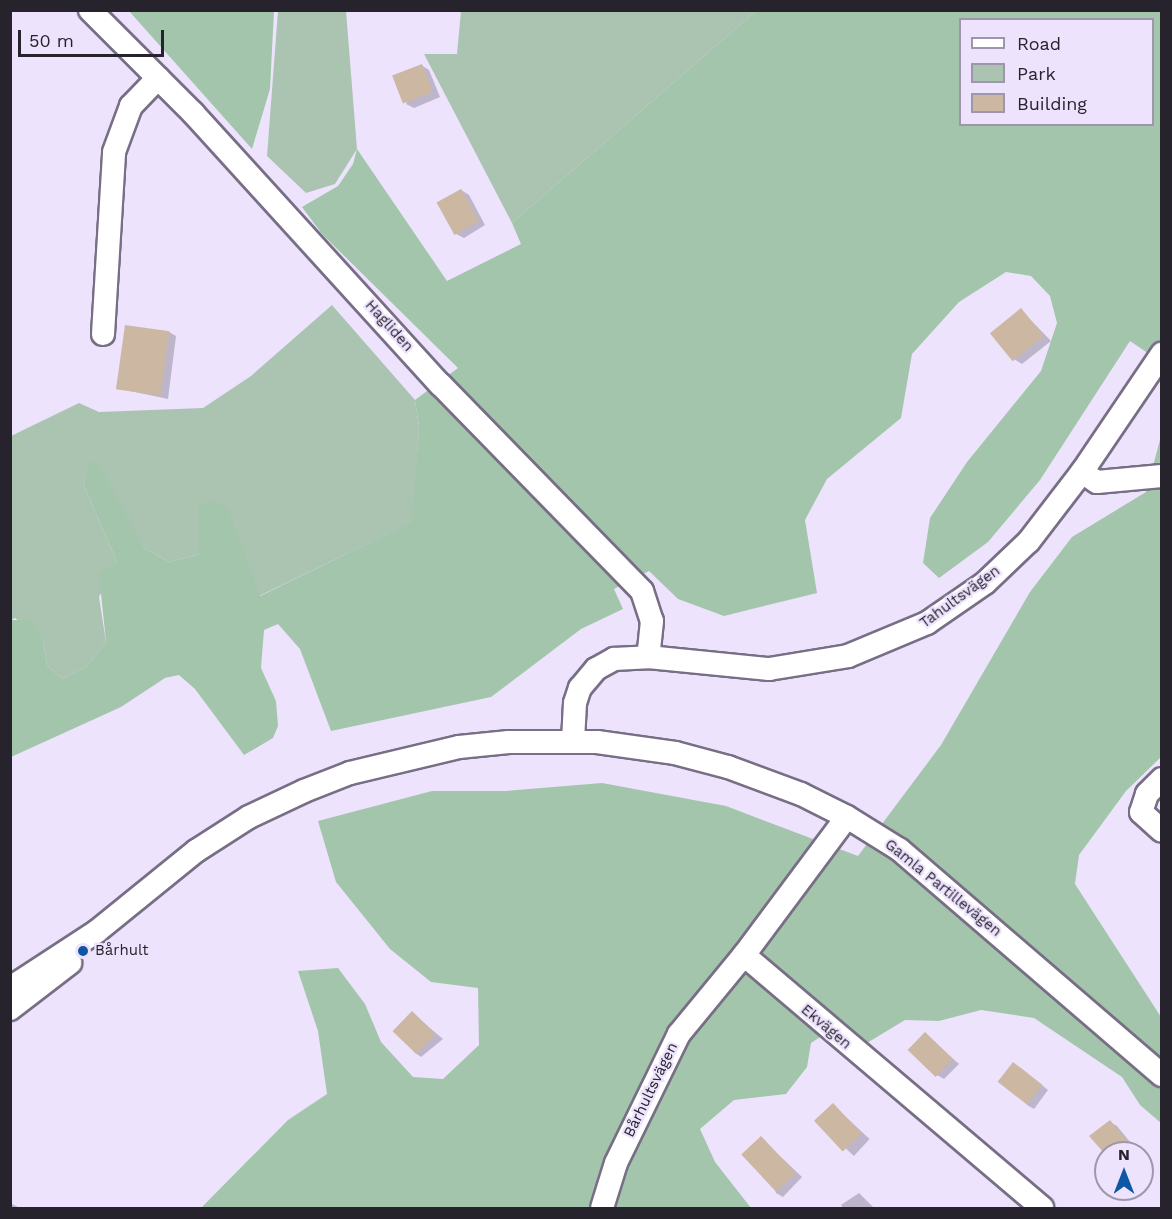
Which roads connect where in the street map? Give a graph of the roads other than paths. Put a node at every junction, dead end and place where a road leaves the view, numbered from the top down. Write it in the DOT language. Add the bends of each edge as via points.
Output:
graph roads {
  1 [pos="90,10"];
  2 [pos="159,78"];
  3 [pos="104,334"];
  4 [pos="1161,354"];
  5 [pos="1082,472"];
  6 [pos="1161,476"];
  7 [pos="648,657"];
  8 [pos="573,741"];
  9 [pos="1161,779"];
  10 [pos="847,817"];
  11 [pos="1161,831"];
  12 [pos="96,932"];
  13 [pos="744,955"];
  14 [pos="10,988"];
  15 [pos="10,1009"];
  16 [pos="1161,1075"];
  17 [pos="602,1209"];
  18 [pos="1042,1209"];
  1 -- 2 [label="street, Hagliden"];
  2 -- 3 [label="street" via="131,106 114,152"];
  2 -- 7 [label="street, Hagliden" via="440,384 642,591 652,621"];
  4 -- 5 [label="street, Tahultsvägen"];
  5 -- 6 [label="street" via="1097,482"];
  5 -- 7 [label="street, Tahultsvägen" via="1029,541 985,583 927,623 892,640 848,656 769,669"];
  7 -- 8 [label="street, Tahultsvägen" via="614,659 589,676 575,703"];
  8 -- 10 [label="street, Gamla Partillevägen" via="652,749 718,764 801,794"];
  8 -- 12 [label="street, Gamla Partillevägen" via="459,747 407,757 332,780 249,818 196,851"];
  9 -- 11 [label="street" via="1147,794 1141,812"];
  10 -- 13 [label="street"];
  10 -- 16 [label="street, Gamla Partillevägen" via="900,850"];
  12 -- 14 [label="street, Gamla Partillevägen"];
  12 -- 15 [label="street, Gamla Partillevägen" via="59,975"];
  13 -- 17 [label="street, Bårhultsvägen" via="679,1034 659,1068 616,1162"];
  13 -- 18 [label="street, Ekvägen"];
}
